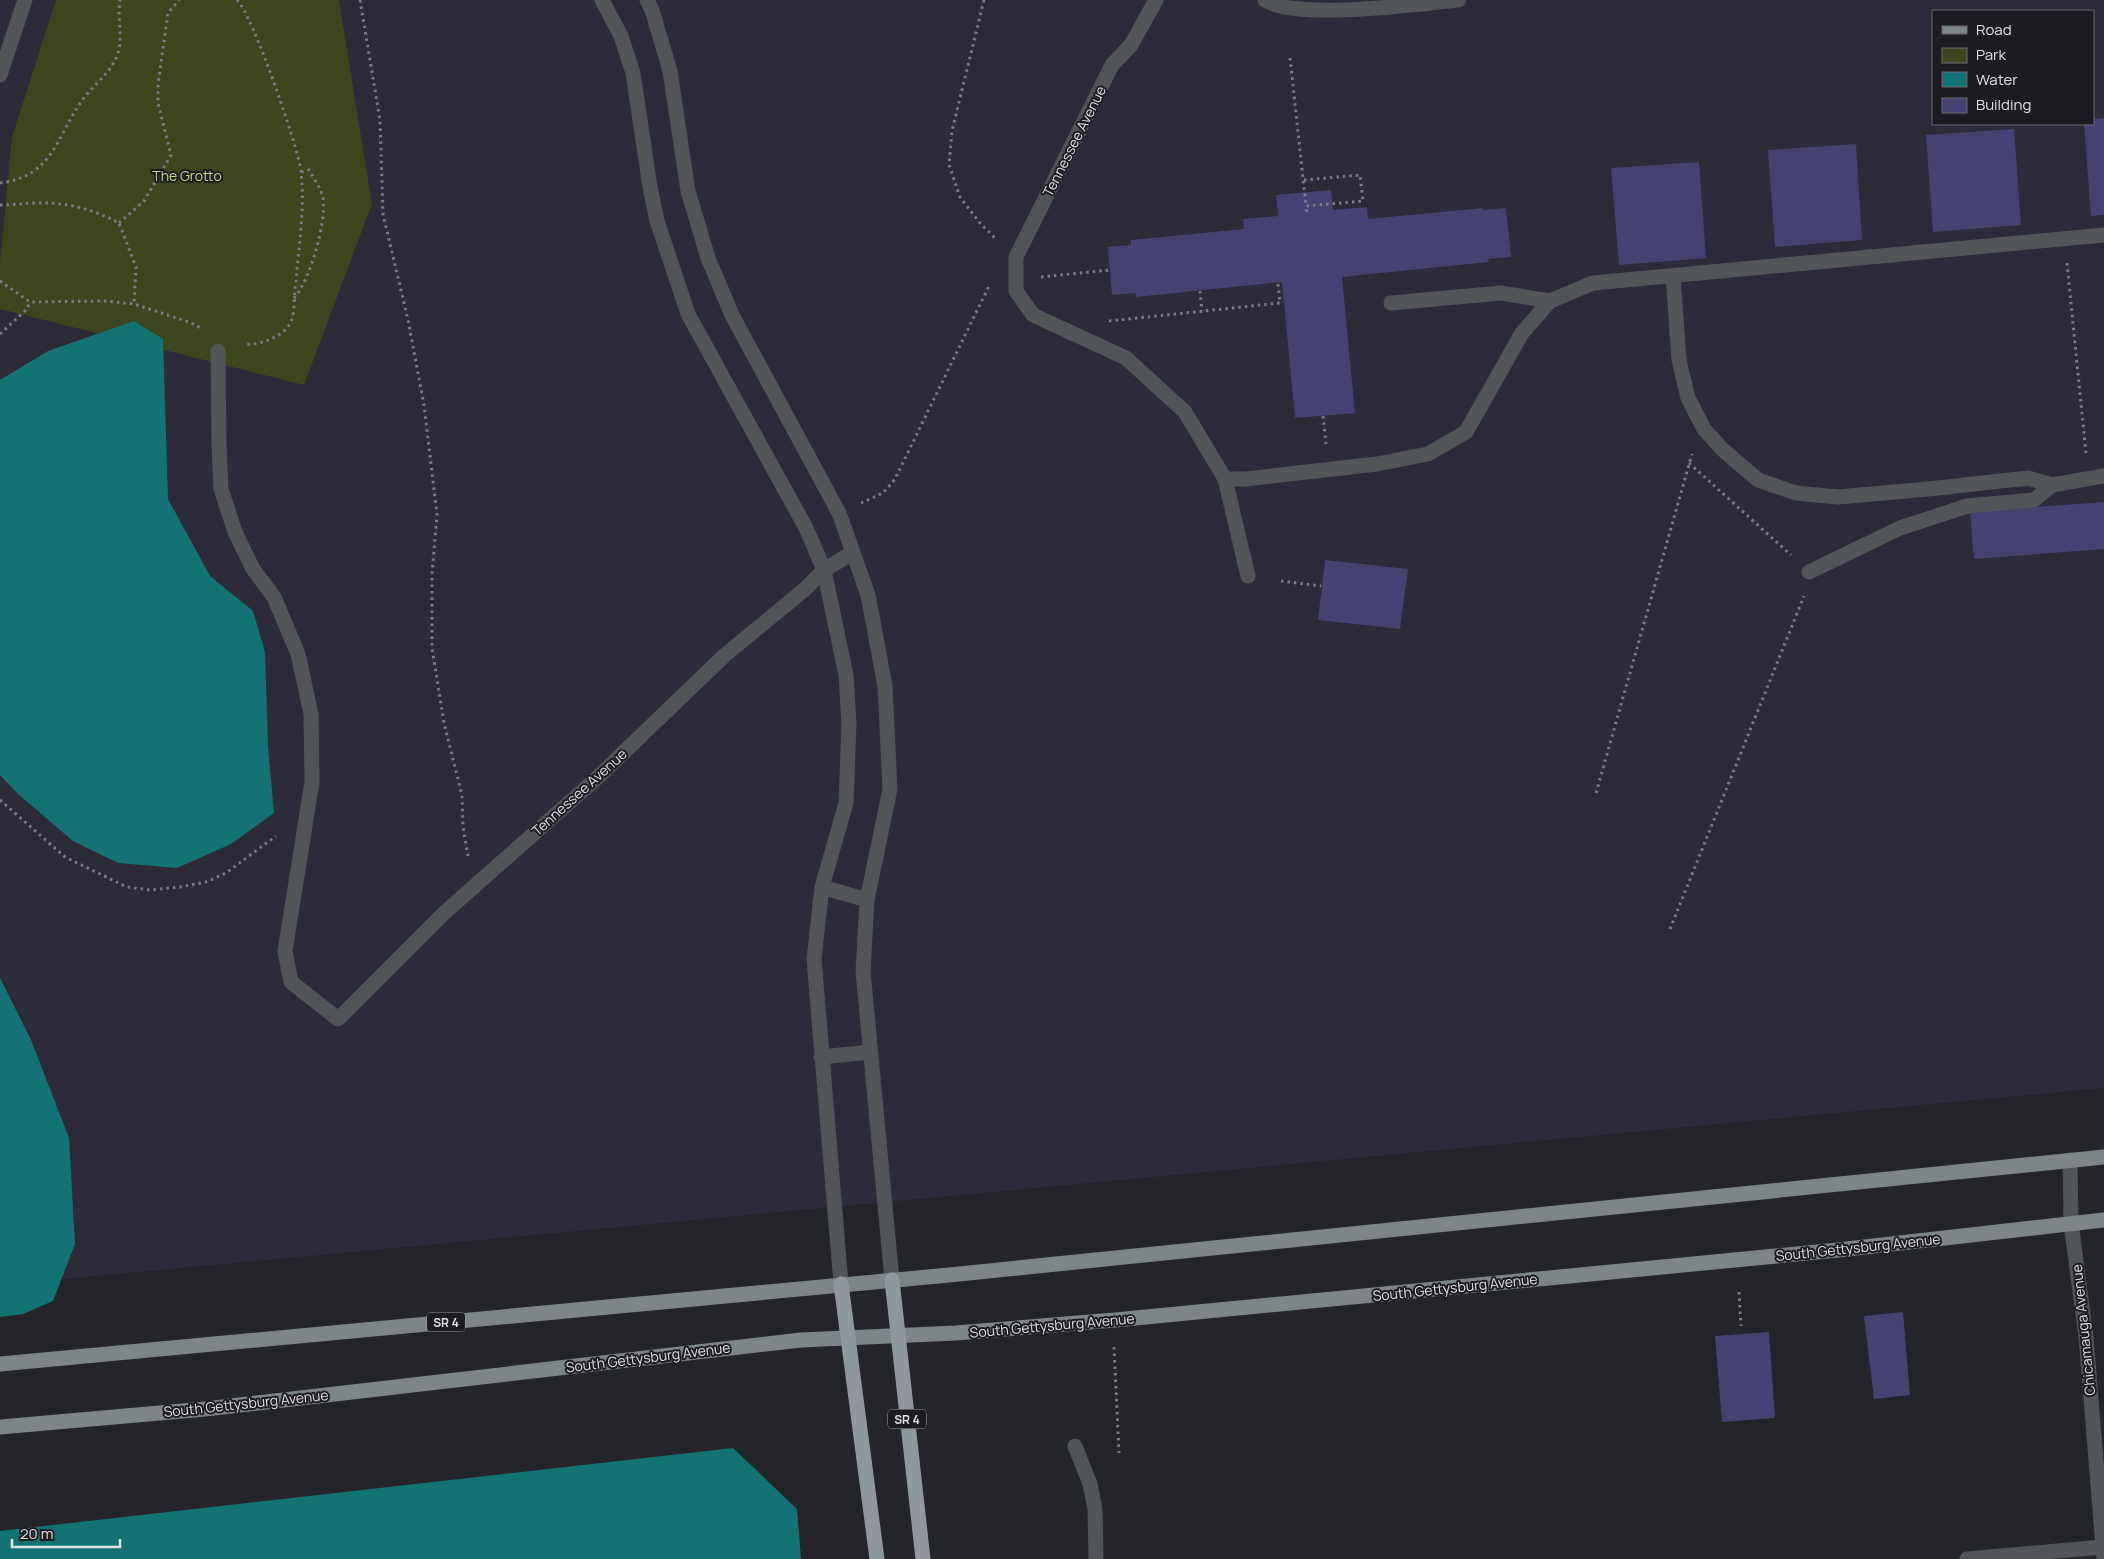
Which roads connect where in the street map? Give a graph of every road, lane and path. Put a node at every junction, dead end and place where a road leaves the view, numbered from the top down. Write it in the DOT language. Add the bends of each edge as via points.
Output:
graph roads {
  1 [pos="25,0"];
  2 [pos="120,0"];
  3 [pos="179,0"];
  4 [pos="237,0"];
  5 [pos="360,0"];
  6 [pos="602,0"];
  7 [pos="647,0"];
  8 [pos="984,0"];
  9 [pos="1156,0"];
  10 [pos="1265,0"];
  11 [pos="1459,0"];
  12 [pos="1290,58"];
  13 [pos="0,75"];
  14 [pos="301,172"];
  15 [pos="1304,180"];
  16 [pos="0,183"];
  17 [pos="0,205"];
  18 [pos="1306,206"];
  19 [pos="1307,213"];
  20 [pos="119,223"];
  21 [pos="2104,235"];
  22 [pos="998,241"];
  23 [pos="2066,260"];
  24 [pos="1110,270"];
  25 [pos="1673,276"];
  26 [pos="1040,278"];
  27 [pos="0,281"];
  28 [pos="990,283"];
  29 [pos="1278,284"];
  30 [pos="1200,291"];
  31 [pos="294,298"];
  32 [pos="1550,301"];
  33 [pos="30,302"];
  34 [pos="1392,303"];
  35 [pos="134,304"];
  36 [pos="1202,311"];
  37 [pos="1109,321"];
  38 [pos="204,330"];
  39 [pos="0,334"];
  40 [pos="236,343"];
  41 [pos="218,351"];
  42 [pos="1704,429"];
  43 [pos="1689,464"];
  44 [pos="2104,476"];
  45 [pos="1224,479"];
  46 [pos="2088,479"];
  47 [pos="2052,485"];
  48 [pos="855,506"];
  49 [pos="852,553"];
  50 [pos="824,570"];
  51 [pos="1809,572"];
  52 [pos="1248,576"];
  53 [pos="1281,581"];
  54 [pos="1322,586"];
  55 [pos="1596,793"];
  56 [pos="0,800"];
  57 [pos="304,827"];
  58 [pos="468,856"];
  59 [pos="822,887"];
  60 [pos="867,900"];
  61 [pos="1670,929"];
  62 [pos="870,1052"];
  63 [pos="821,1057"];
  64 [pos="2104,1157"];
  65 [pos="2070,1160"];
  66 [pos="2104,1220"];
  67 [pos="2070,1223"];
  68 [pos="892,1280"];
  69 [pos="841,1284"];
  70 [pos="1739,1292"];
  71 [pos="1741,1326"];
  72 [pos="898,1336"];
  73 [pos="848,1338"];
  74 [pos="1114,1347"];
  75 [pos="0,1364"];
  76 [pos="0,1427"];
  77 [pos="1075,1446"];
  78 [pos="1119,1453"];
  79 [pos="2103,1553"];
  80 [pos="877,1559"];
  81 [pos="923,1559"];
  82 [pos="1096,1559"];
  83 [pos="1967,1559"];
  1 -- 13 [label="street"];
  2 -- 16 [label="path" via="118,50 113,65 83,99 50,157 33,173 19,180"];
  3 -- 20 [label="path" via="168,13 158,84 158,103 171,155 144,201"];
  4 -- 14 [label="path" via="248,18 277,91 298,153"];
  5 -- 58 [label="path" via="380,120 383,214 424,405 437,515 432,574 432,648 444,723 462,795"];
  6 -- 50 [label="street" via="633,73 657,221 688,314 806,528"];
  7 -- 49 [label="street" via="670,71 688,190 708,258 732,316 839,513"];
  8 -- 22 [label="path" via="952,131 949,165 960,197"];
  9 -- 45 [label="street, Tennessee Avenue" via="1131,45 1112,65 1016,257 1016,291 1033,315 1126,358 1185,412"];
  10 -- 11 [label="street" via="1286,8 1334,10"];
  12 -- 15 [label="path"];
  14 -- 31 [label="path" via="302,202"];
  14 -- 31 [label="path" via="309,170 316,183 323,198 323,213 319,244 300,291"];
  15 -- 18 [label="path"];
  15 -- 18 [label="path" via="1360,175 1363,201"];
  17 -- 20 [label="path" via="67,204"];
  18 -- 19 [label="path"];
  20 -- 35 [label="path" via="136,267"];
  21 -- 25 [label="street"];
  23 -- 46 [label="path"];
  24 -- 26 [label="path"];
  25 -- 32 [label="street" via="1593,283"];
  25 -- 42 [label="street" via="1679,360 1688,398"];
  27 -- 33 [label="path"];
  28 -- 48 [label="path" via="894,479 883,493"];
  29 -- 36 [label="path" via="1282,302"];
  30 -- 36 [label="path"];
  31 -- 40 [label="path" via="292,321 278,335 266,342"];
  32 -- 34 [label="street" via="1501,293"];
  32 -- 45 [label="street" via="1522,333 1466,432 1428,454 1378,464"];
  33 -- 35 [label="path"];
  33 -- 39 [label="path" via="27,309"];
  35 -- 38 [label="path"];
  36 -- 37 [label="path"];
  41 -- 57 [label="street" via="221,489 234,532 253,569 274,597 298,654 311,714 312,782"];
  42 -- 43 [label="path" via="1695,442"];
  42 -- 47 [label="street" via="1758,480 1796,493 1838,497 2028,478"];
  43 -- 51 [label="path"];
  43 -- 55 [label="path"];
  44 -- 46 [label="street"];
  45 -- 52 [label="street"];
  46 -- 47 [label="street"];
  47 -- 51 [label="street" via="2034,500 1967,506 1900,528"];
  49 -- 50 [label="street, Tennessee Avenue"];
  49 -- 60 [label="street" via="868,595 885,686 890,789"];
  50 -- 57 [label="street, Tennessee Avenue" via="725,655 597,778 443,914 338,1019 291,982 285,951"];
  50 -- 59 [label="street" via="846,675 849,724 846,802"];
  51 -- 61 [label="path" via="1803,599"];
  53 -- 54 [label="path"];
  56 -- 57 [label="path" via="64,857 127,888 150,890 206,882 226,873 292,825"];
  59 -- 60 [label="street"];
  59 -- 63 [label="street" via="814,959"];
  60 -- 62 [label="street" via="863,971"];
  62 -- 63 [label="street"];
  62 -- 68 [label="street"];
  63 -- 69 [label="street"];
  64 -- 65 [label="main road"];
  65 -- 67 [label="street, Chicamauga Avenue"];
  65 -- 68 [label="main road"];
  66 -- 67 [label="main road, South Gettysburg Avenue"];
  67 -- 72 [label="main road, South Gettysburg Avenue" via="1838,1250 1125,1319"];
  67 -- 79 [label="street, Chicamauga Avenue" via="2086,1337"];
  68 -- 69 [label="main road, SR 4"];
  68 -- 72 [label="highway, SR 4"];
  69 -- 73 [label="highway"];
  69 -- 75 [label="main road, SR 4"];
  70 -- 71 [label="path"];
  72 -- 73 [label="main road, South Gettysburg Avenue"];
  72 -- 81 [label="highway, SR 4"];
  73 -- 76 [label="main road, South Gettysburg Avenue" via="767,1343 205,1408"];
  73 -- 80 [label="highway"];
  74 -- 78 [label="path"];
  77 -- 82 [label="street" via="1092,1492"];
  79 -- 83 [label="street"];
}
